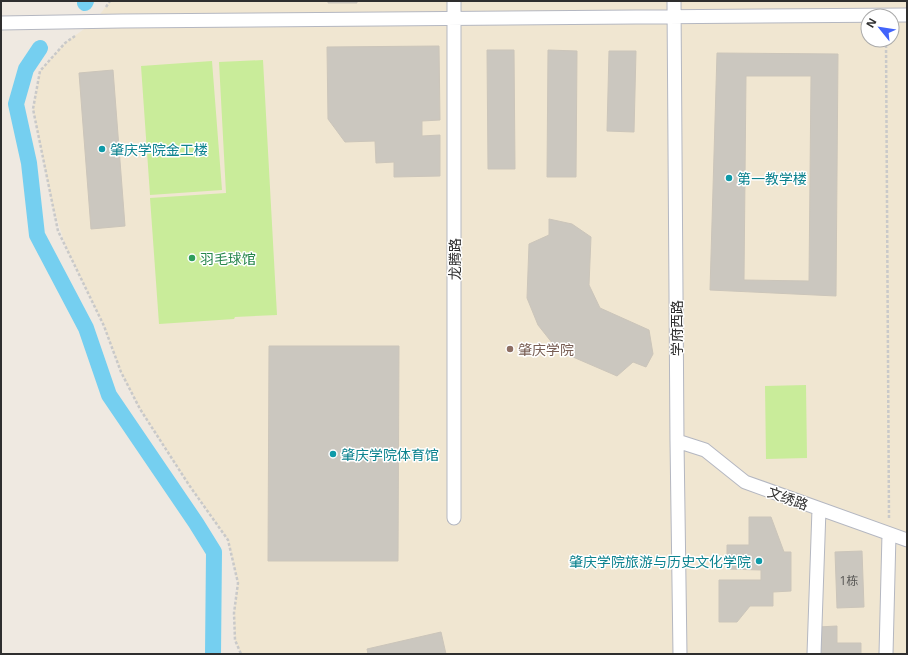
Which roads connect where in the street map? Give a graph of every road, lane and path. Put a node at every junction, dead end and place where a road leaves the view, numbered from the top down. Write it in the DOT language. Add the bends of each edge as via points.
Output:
graph roads {
  1 [pos="110,1"];
  2 [pos="454,1"];
  3 [pos="674,1"];
  4 [pos="907,15"];
  5 [pos="675,16"];
  6 [pos="454,18"];
  7 [pos="95,21"];
  8 [pos="1,23"];
  9 [pos="77,34"];
  10 [pos="886,48"];
  11 [pos="677,442"];
  12 [pos="819,509"];
  13 [pos="454,518"];
  14 [pos="889,534"];
  15 [pos="907,540"];
  16 [pos="241,654"];
  17 [pos="680,654"];
  18 [pos="814,654"];
  19 [pos="886,654"];
  1 -- 7 [label="path"];
  2 -- 6 [label="street, 龙腾路"];
  3 -- 5 [label="street, 学府西路"];
  4 -- 5 [label="street"];
  5 -- 6 [label="street"];
  5 -- 11 [label="street, 学府西路"];
  6 -- 7 [label="street"];
  6 -- 13 [label="street, 龙腾路"];
  7 -- 8 [label="street"];
  9 -- 16 [label="path" via="65,43 40,71 33,109 58,231 104,326 121,372 140,409 228,540 238,583 234,613 235,640"];
  10 -- 14 [label="path"];
  11 -- 12 [label="street, 文绣路" via="705,450 745,482"];
  11 -- 17 [label="street, 学府西路"];
  12 -- 14 [label="street, 文绣路"];
  12 -- 18 [label="street"];
  14 -- 15 [label="street, 文绣路"];
  14 -- 19 [label="street"];
}
